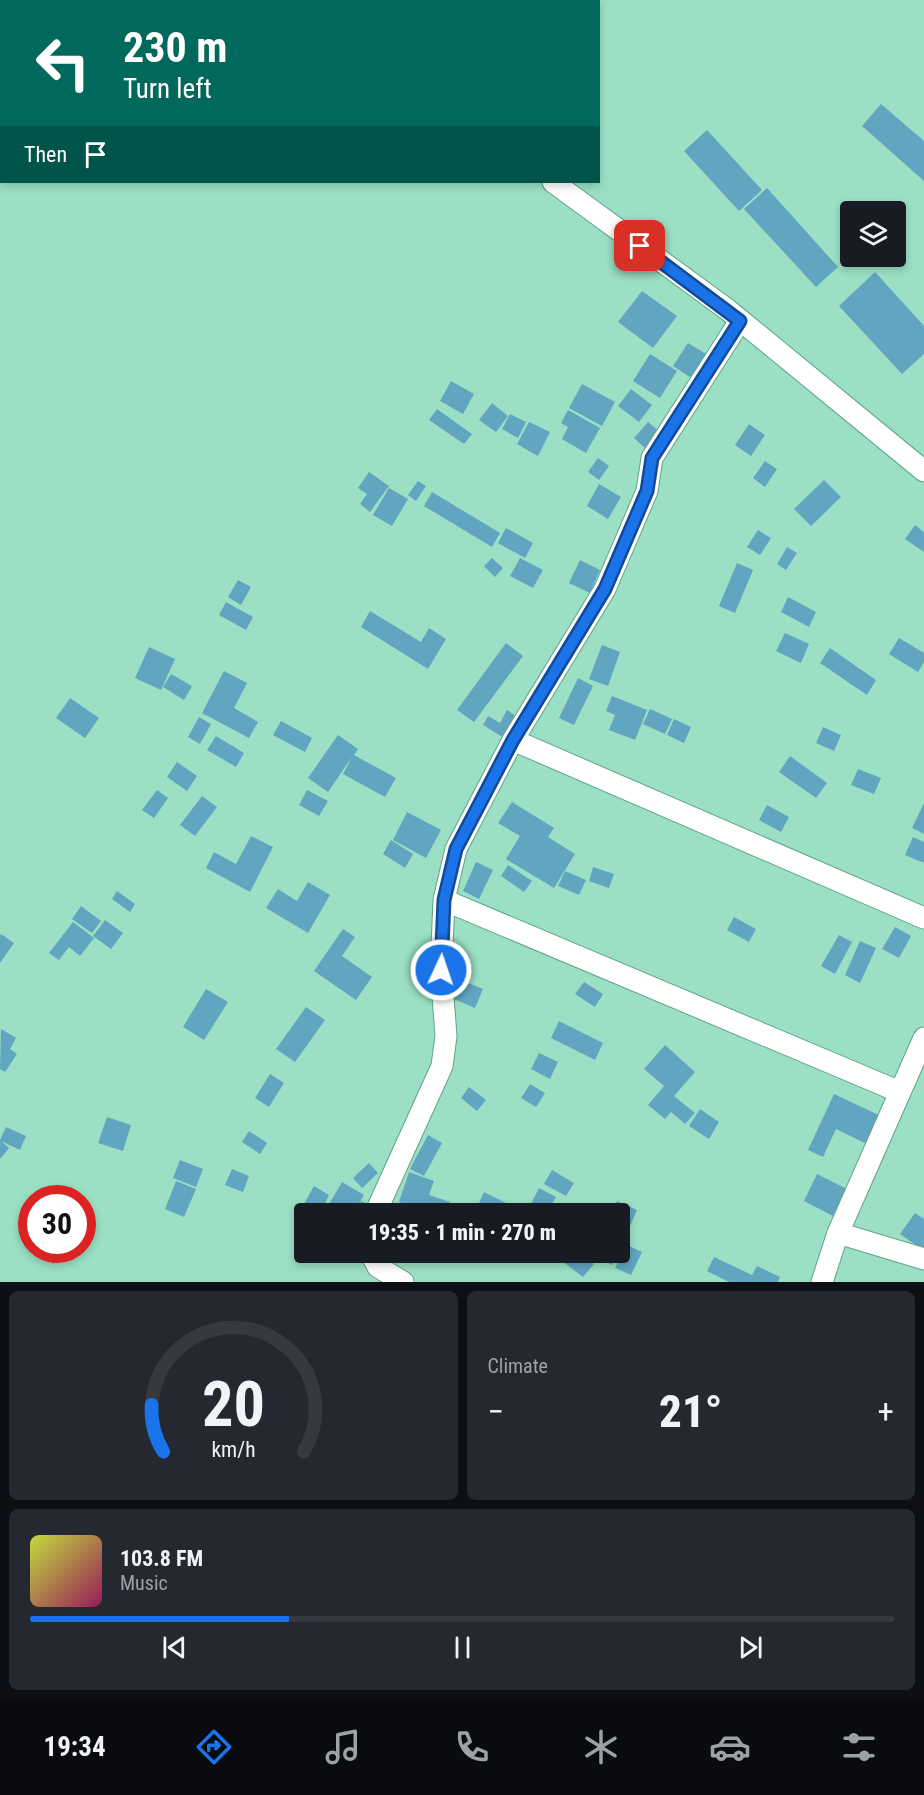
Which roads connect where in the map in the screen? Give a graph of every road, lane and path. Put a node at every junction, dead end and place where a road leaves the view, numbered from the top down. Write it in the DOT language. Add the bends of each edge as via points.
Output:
graph roads {
  1 [pos="554,183"];
  2 [pos="740,321"];
  3 [pos="924,471"];
  4 [pos="513,740"];
  5 [pos="444,900"];
  6 [pos="924,918"];
  7 [pos="924,1038"];
  8 [pos="900,1092"];
  9 [pos="380,1203"];
  10 [pos="838,1233"];
  11 [pos="924,1259"];
  12 [pos="376,1263"];
  13 [pos="403,1282"];
  14 [pos="822,1282"];
  1 -- 2 [label="street"];
  2 -- 3 [label="street"];
  2 -- 4 [label="street" via="652,458 647,491 605,589"];
  4 -- 5 [label="street" via="456,849"];
  4 -- 6 [label="street"];
  5 -- 8 [label="street"];
  5 -- 9 [label="street" via="441,970 446,1036 442,1066"];
  7 -- 8 [label="street"];
  8 -- 10 [label="street"];
  10 -- 11 [label="street"];
  10 -- 14 [label="street"];
  12 -- 13 [label="street"];
}
